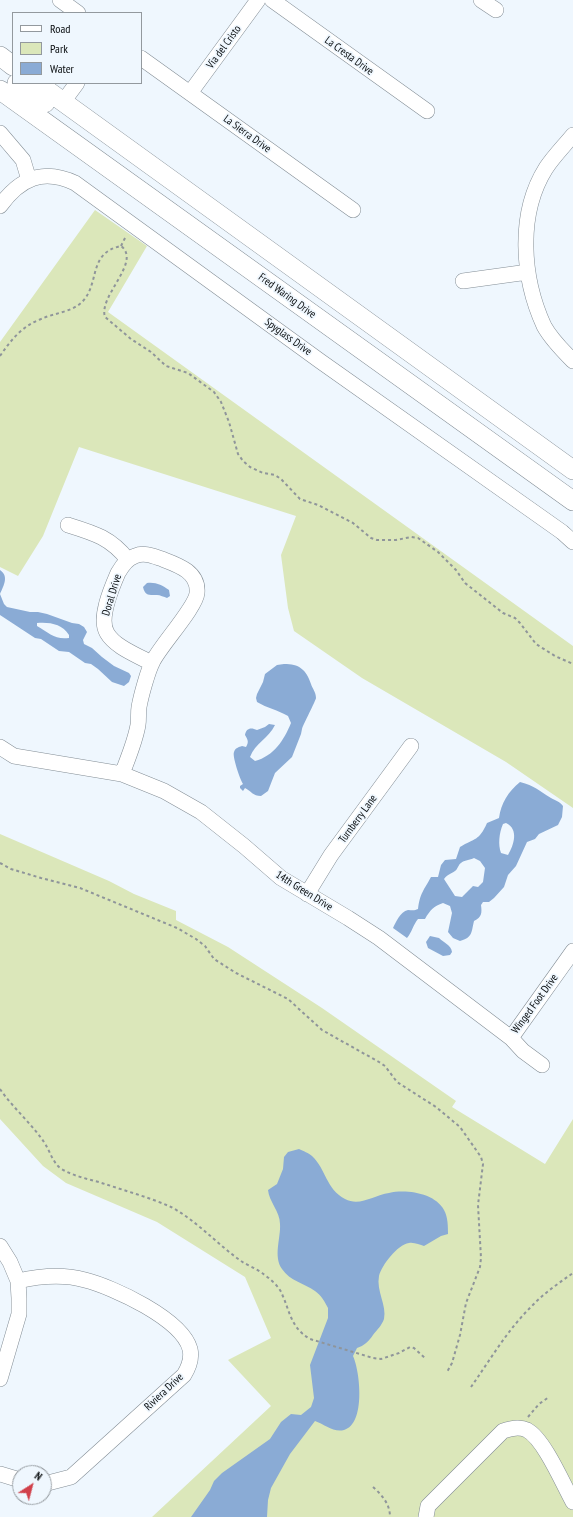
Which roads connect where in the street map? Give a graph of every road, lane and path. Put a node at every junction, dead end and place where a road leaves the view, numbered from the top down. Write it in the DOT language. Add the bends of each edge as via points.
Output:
graph roads {
  1 [pos="60,0"];
  2 [pos="258,0"];
  3 [pos="272,0"];
  4 [pos="481,0"];
  5 [pos="496,10"];
  6 [pos="77,12"];
  7 [pos="0,56"];
  8 [pos="142,59"];
  9 [pos="12,65"];
  10 [pos="0,71"];
  11 [pos="12,79"];
  12 [pos="18,84"];
  13 [pos="38,84"];
  14 [pos="76,84"];
  15 [pos="0,90"];
  16 [pos="190,93"];
  17 [pos="63,102"];
  18 [pos="427,112"];
  19 [pos="0,132"];
  20 [pos="573,135"];
  21 [pos="29,180"];
  22 [pos="0,206"];
  23 [pos="353,210"];
  24 [pos="528,272"];
  25 [pos="463,281"];
  26 [pos="0,356"];
  27 [pos="573,361"];
  28 [pos="512,458"];
  29 [pos="573,470"];
  30 [pos="573,486"];
  31 [pos="573,501"];
  32 [pos="68,525"];
  33 [pos="573,542"];
  34 [pos="128,560"];
  35 [pos="151,663"];
  36 [pos="573,664"];
  37 [pos="411,746"];
  38 [pos="0,747"];
  39 [pos="122,774"];
  40 [pos="0,863"];
  41 [pos="307,894"];
  42 [pos="573,951"];
  43 [pos="511,1038"];
  44 [pos="542,1065"];
  45 [pos="0,1089"];
  46 [pos="0,1246"];
  47 [pos="573,1273"];
  48 [pos="18,1281"];
  49 [pos="425,1358"];
  50 [pos="447,1372"];
  51 [pos="0,1379"];
  52 [pos="471,1387"];
  53 [pos="549,1398"];
  54 [pos="527,1420"];
  55 [pos="0,1474"];
  56 [pos="12,1478"];
  57 [pos="52,1482"];
  58 [pos="373,1487"];
  59 [pos="573,1502"];
  60 [pos="390,1517"];
  61 [pos="426,1517"];
  1 -- 6 [label="street"];
  2 -- 16 [label="street, Via del Cristo"];
  3 -- 18 [label="street, La Cresta Drive"];
  4 -- 5 [label="street"];
  7 -- 9 [label="main road"];
  8 -- 16 [label="street, La Sierra Drive"];
  10 -- 11 [label="main road"];
  12 -- 17 [label="main road" via="48,105 57,106"];
  13 -- 17 [label="main road"];
  14 -- 17 [label="street"];
  15 -- 28 [label="main road, Fred Waring Drive"];
  16 -- 23 [label="street, La Sierra Drive"];
  17 -- 29 [label="main road"];
  19 -- 21 [label="street" via="23,160"];
  20 -- 24 [label="street" via="546,169 536,189 525,233"];
  21 -- 22 [label="street, Spyglass Drive" via="20,184"];
  21 -- 33 [label="street, Spyglass Drive" via="47,175 75,183"];
  24 -- 25 [label="street"];
  24 -- 27 [label="street" via="545,327"];
  26 -- 36 [label="path" via="14,337 29,324 72,309 82,302 89,292 102,255 121,246 127,256 120,278 105,306 106,317 166,366 188,373 214,392 229,422 238,454 250,468 281,479 300,499 353,523 371,538 418,538 438,552 465,583 503,613 515,618 536,644"];
  28 -- 30 [label="main road"];
  28 -- 31 [label="main road, Fred Waring Drive"];
  32 -- 34 [label="street" via="105,538"];
  34 -- 35 [label="street, Doral Drive" via="120,568 115,580 105,610 104,627 114,641"];
  34 -- 35 [label="street" via="143,554 179,565 195,580 197,586 197,598"];
  35 -- 39 [label="street" via="139,706 135,737"];
  37 -- 41 [label="street, Turnberry Lane" via="331,855"];
  38 -- 39 [label="street, 14th Green Drive" via="14,756"];
  39 -- 41 [label="street, 14th Green Drive" via="164,791 201,812 281,878"];
  40 -- 50 [label="path" via="11,869 80,888 177,928 205,946 214,959 288,999 322,1030 385,1066 397,1082 436,1107 460,1127 483,1164 478,1205 481,1258 466,1303 455,1354"];
  41 -- 43 [label="street, 14th Green Drive" via="379,938"];
  42 -- 43 [label="street, Winged Foot Drive"];
  43 -- 44 [label="street, 14th Green Drive"];
  45 -- 49 [label="path" via="44,1142 56,1164 82,1178 172,1208 195,1223 241,1261 276,1285 297,1330 310,1339 381,1359 410,1347"];
  46 -- 48 [label="street"];
  47 -- 52 [label="path" via="528,1310"];
  48 -- 51 [label="street" via="19,1314"];
  48 -- 57 [label="street, Riviera Drive" via="64,1277 106,1287 141,1303 167,1321 180,1333 190,1350 190,1359 184,1375 71,1478"];
  53 -- 54 [label="path" via="535,1408"];
  55 -- 56 [label="street"];
  58 -- 60 [label="path" via="382,1494"];
  59 -- 61 [label="street" via="538,1440 527,1430 515,1428 503,1431 428,1506"];
}
